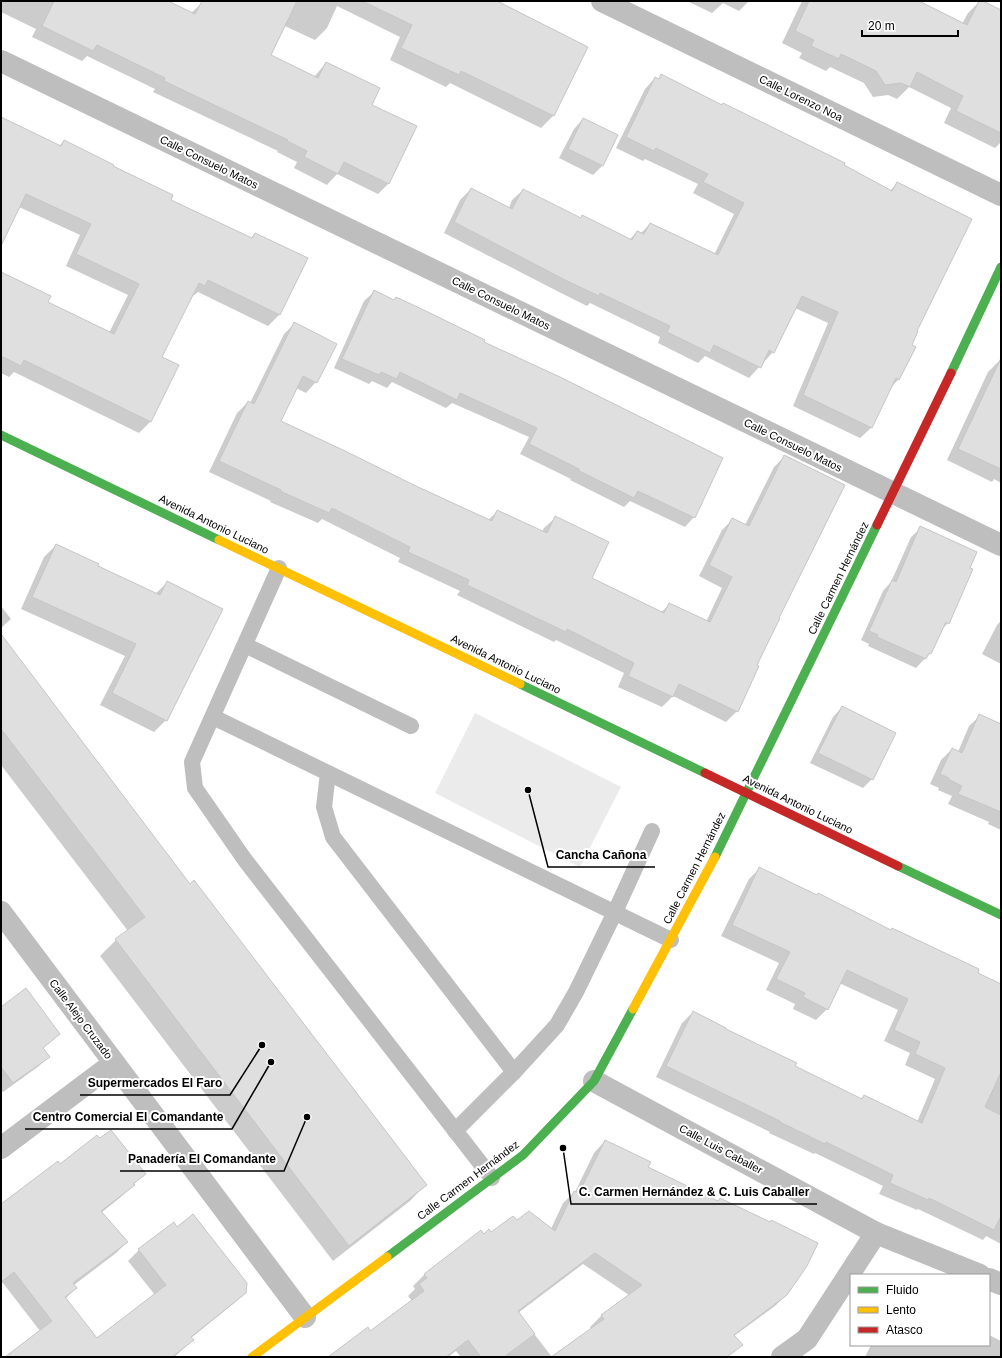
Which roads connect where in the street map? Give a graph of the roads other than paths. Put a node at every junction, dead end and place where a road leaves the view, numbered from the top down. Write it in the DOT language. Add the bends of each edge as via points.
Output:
graph roads {
  1 [pos="602,1"];
  2 [pos="1,61"];
  3 [pos="1001,195"];
  4 [pos="1001,267"];
  5 [pos="1,435"];
  6 [pos="893,493"];
  7 [pos="1001,545"];
  8 [pos="279,568"];
  9 [pos="245,645"];
  10 [pos="213,717"];
  11 [pos="412,726"];
  12 [pos="328,773"];
  13 [pos="746,793"];
  14 [pos="652,831"];
  15 [pos="1,912"];
  16 [pos="615,912"];
  17 [pos="1001,915"];
  18 [pos="671,940"];
  19 [pos="114,1063"];
  20 [pos="514,1072"];
  21 [pos="594,1081"];
  22 [pos="455,1131"];
  23 [pos="1,1148"];
  24 [pos="492,1178"];
  25 [pos="876,1232"];
  26 [pos="978,1274"];
  27 [pos="990,1279"];
  28 [pos="1001,1284"];
  29 [pos="305,1317"];
  30 [pos="252,1357"];
  31 [pos="782,1357"];
  1 -- 3 [label="street, Calle Lorenzo Noa"];
  2 -- 6 [label="street, Calle Consuelo Matos"];
  4 -- 6 [label="street, Calle Carmen Hernández"];
  5 -- 8 [label="street, Avenida Antonio Luciano"];
  6 -- 7 [label="street, Calle Consuelo Matos"];
  6 -- 13 [label="street, Calle Carmen Hernández"];
  8 -- 9 [label="lane"];
  8 -- 13 [label="street, Avenida Antonio Luciano"];
  9 -- 10 [label="lane"];
  9 -- 11 [label="lane"];
  10 -- 12 [label="lane"];
  10 -- 22 [label="lane" via="192,762 195,788 244,860"];
  12 -- 16 [label="lane"];
  12 -- 20 [label="lane" via="324,807 333,837"];
  13 -- 17 [label="street, Avenida Antonio Luciano"];
  13 -- 18 [label="street, Calle Carmen Hernández"];
  14 -- 16 [label="lane"];
  15 -- 19 [label="street, Calle Alejo Cruzado"];
  16 -- 18 [label="lane"];
  16 -- 20 [label="lane" via="576,992 556,1026"];
  18 -- 21 [label="street, Calle Carmen Hernández"];
  19 -- 23 [label="street"];
  19 -- 29 [label="street, Calle Alejo Cruzado"];
  20 -- 22 [label="lane"];
  21 -- 24 [label="street, Calle Carmen Hernández" via="523,1155"];
  21 -- 25 [label="street, Calle Luis Caballer"];
  22 -- 24 [label="lane"];
  24 -- 29 [label="street, Calle Carmen Hernández"];
  25 -- 26 [label="street, Calle Luis Caballer"];
  25 -- 31 [label="street" via="807,1339"];
  27 -- 28 [label="street"];
  29 -- 30 [label="street, Calle Carmen Hernández"];
}
